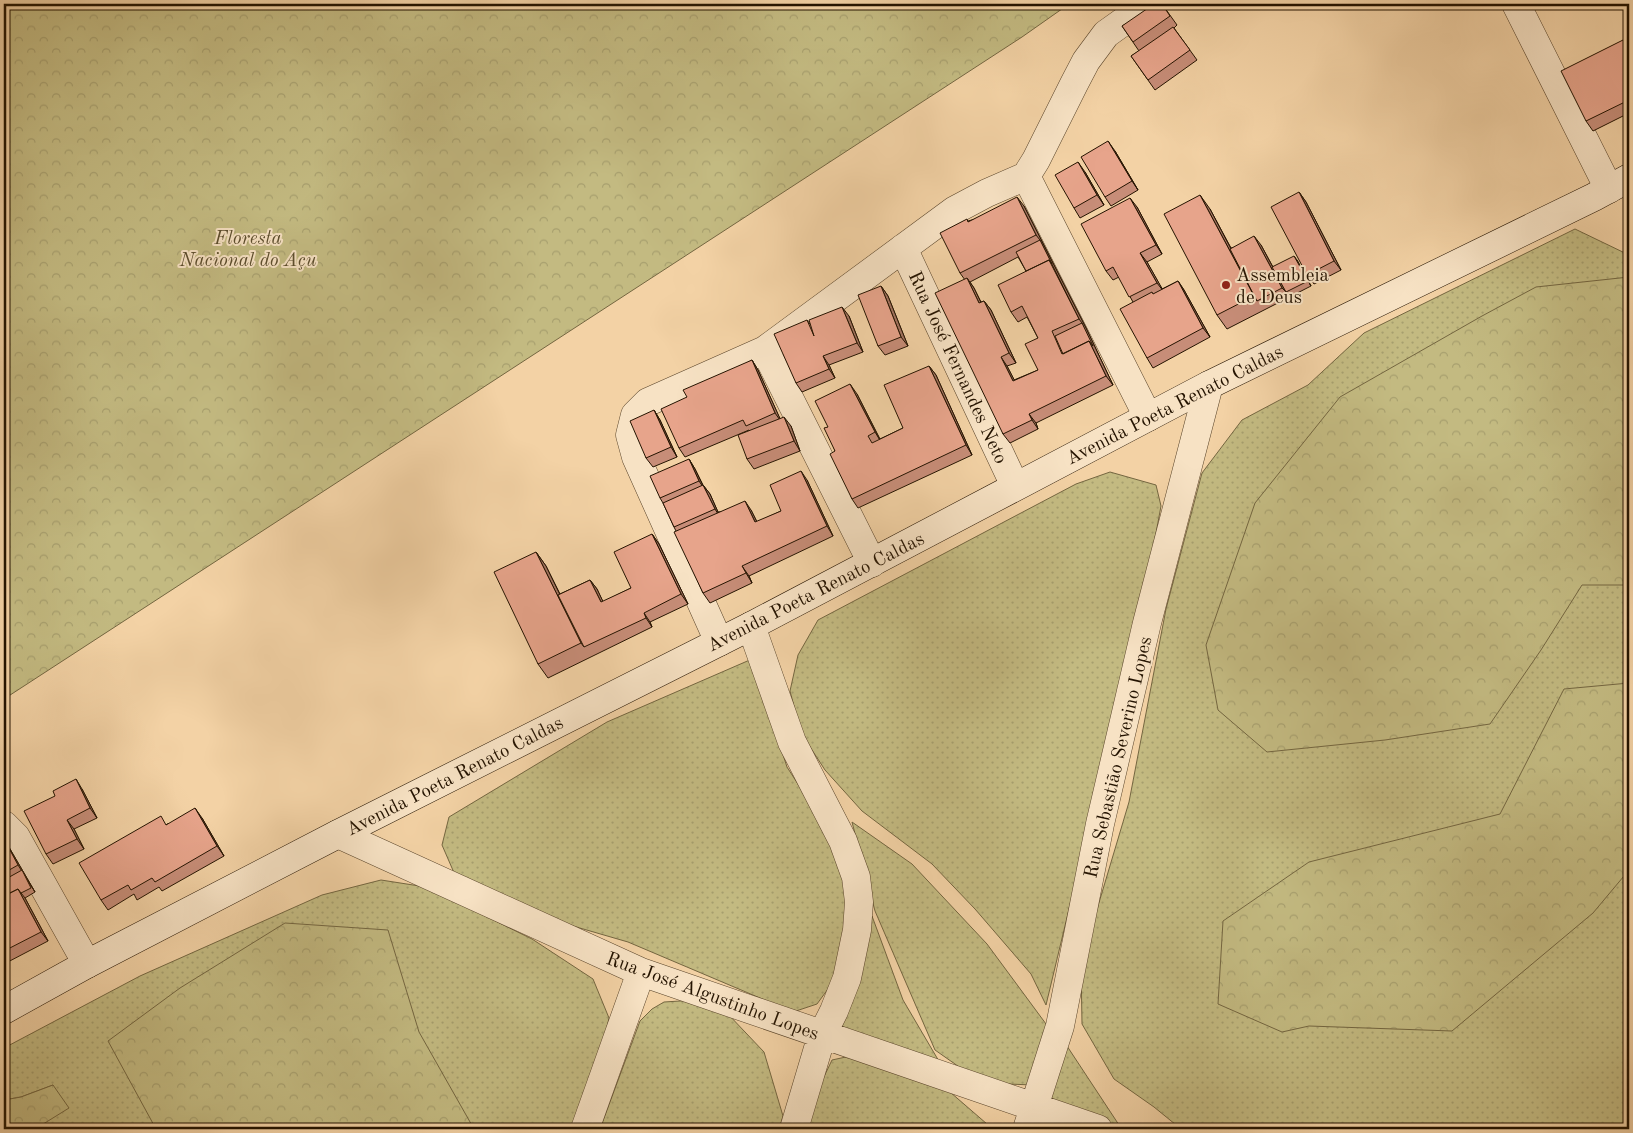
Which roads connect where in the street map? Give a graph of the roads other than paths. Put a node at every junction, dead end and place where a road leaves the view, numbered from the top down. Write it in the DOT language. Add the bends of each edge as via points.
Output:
graph roads {
  1 [pos="1148,4"];
  2 [pos="1516,4"];
  3 [pos="1026,176"];
  4 [pos="1619,183"];
  5 [pos="903,248"];
  6 [pos="765,350"];
  7 [pos="1209,385"];
  8 [pos="1148,417"];
  9 [pos="1015,486"];
  10 [pos="872,563"];
  11 [pos="751,626"];
  12 [pos="719,642"];
  13 [pos="10,831"];
  14 [pos="338,834"];
  15 [pos="87,964"];
  16 [pos="641,972"];
  17 [pos="4,1010"];
  18 [pos="822,1035"];
  19 [pos="1031,1118"];
  20 [pos="585,1129"];
  21 [pos="794,1129"];
  22 [pos="1098,1129"];
  1 -- 3 [label="street" via="1106,34 1086,61"];
  2 -- 4 [label="street"];
  3 -- 5 [label="street" via="956,210"];
  3 -- 8 [label="street"];
  4 -- 7 [label="street, Avenida Poeta Renato Caldas"];
  5 -- 6 [label="street"];
  5 -- 9 [label="street, Rua José Fernandes Neto"];
  6 -- 10 [label="street"];
  6 -- 12 [label="street" via="648,402 635,414 630,435 636,457"];
  7 -- 8 [label="street, Avenida Poeta Renato Caldas"];
  7 -- 19 [label="street, Rua Sebastião Severino Lopes" via="1147,623 1102,815 1060,1026"];
  8 -- 9 [label="street, Avenida Poeta Renato Caldas"];
  9 -- 10 [label="street, Avenida Poeta Renato Caldas"];
  10 -- 11 [label="street, Avenida Poeta Renato Caldas"];
  11 -- 12 [label="street, Avenida Poeta Renato Caldas"];
  11 -- 18 [label="street" via="792,742 843,841 856,877 859,902 847,978"];
  12 -- 14 [label="street, Avenida Poeta Renato Caldas"];
  13 -- 15 [label="street"];
  14 -- 15 [label="street, Avenida Poeta Renato Caldas"];
  14 -- 16 [label="street, Rua José Algustinho Lopes"];
  15 -- 17 [label="street, Avenida Poeta Renato Caldas"];
  16 -- 18 [label="street, Rua José Algustinho Lopes"];
  16 -- 20 [label="street"];
  18 -- 19 [label="street, Rua José Algustinho Lopes"];
  18 -- 21 [label="street"];
  19 -- 22 [label="street, Rua José Algustinho Lopes"];
}
